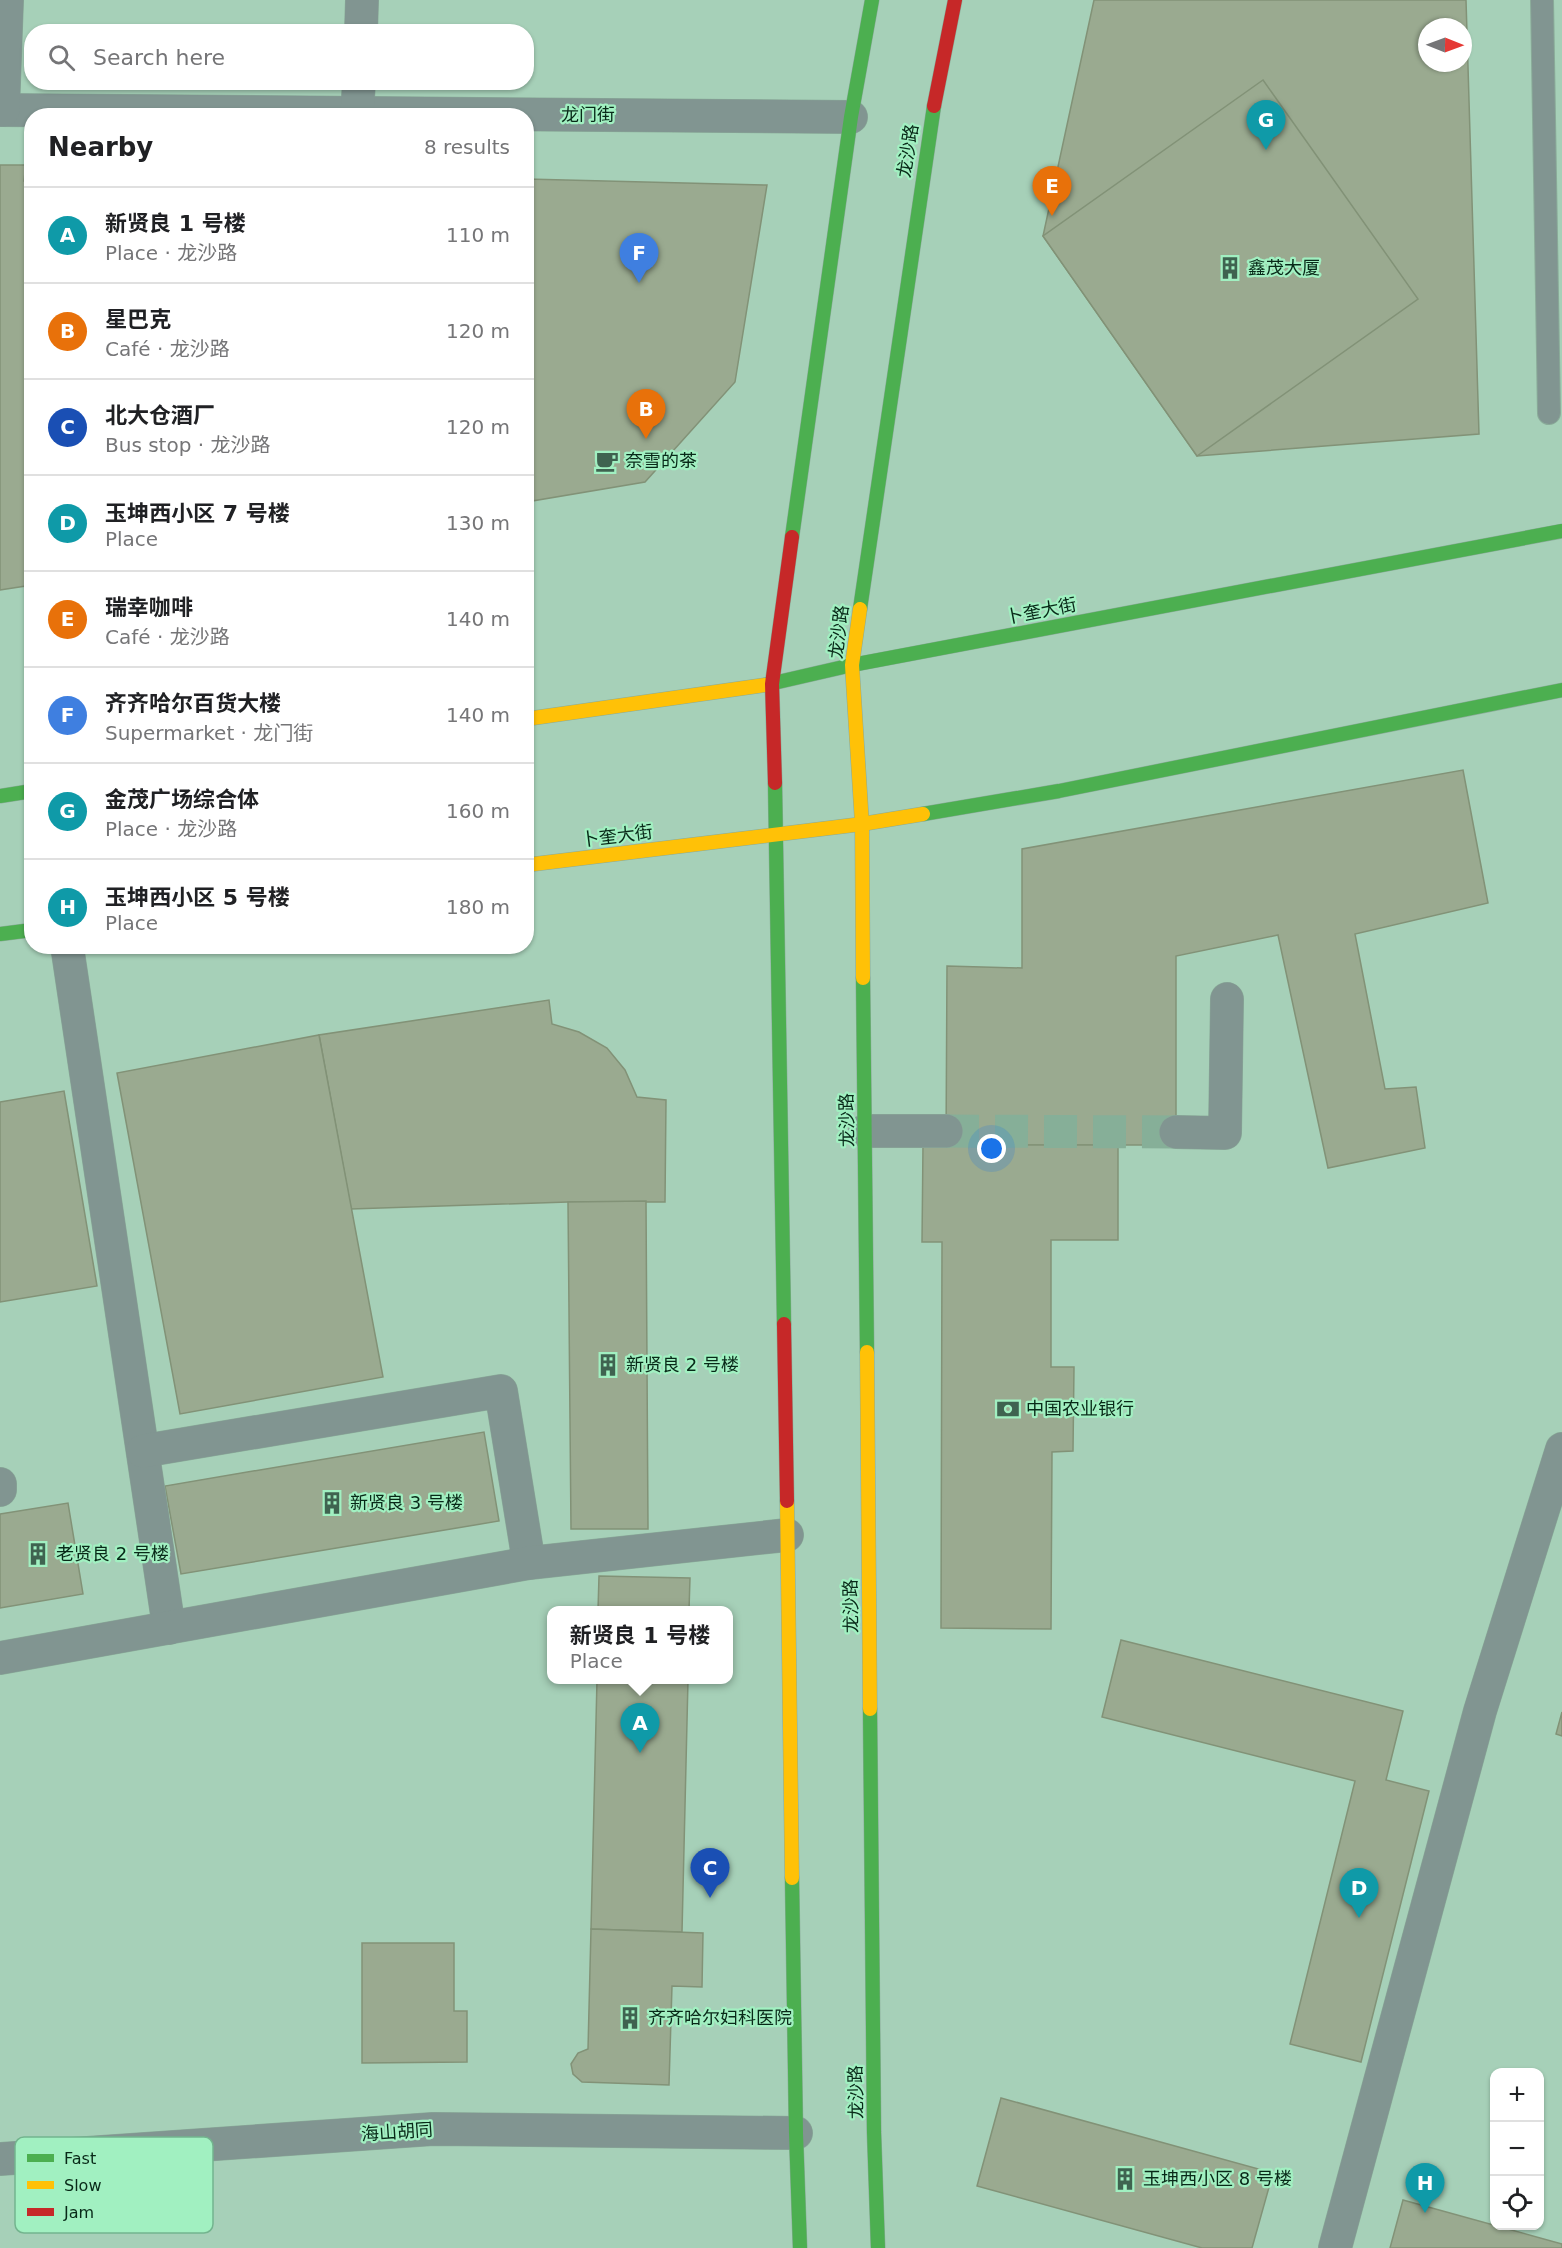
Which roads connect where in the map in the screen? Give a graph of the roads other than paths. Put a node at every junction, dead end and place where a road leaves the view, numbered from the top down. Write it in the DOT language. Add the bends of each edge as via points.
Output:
graph roads {
  1 [pos="7,0"];
  2 [pos="362,0"];
  3 [pos="872,0"];
  4 [pos="955,0"];
  5 [pos="1542,0"];
  6 [pos="361,24"];
  7 [pos="358,98"];
  8 [pos="61,108"];
  9 [pos="24,109"];
  10 [pos="2,110"];
  11 [pos="851,117"];
  12 [pos="1549,413"];
  13 [pos="1562,531"];
  14 [pos="852,665"];
  15 [pos="772,684"];
  16 [pos="1562,690"];
  17 [pos="534,718"];
  18 [pos="24,792"];
  19 [pos="0,796"];
  20 [pos="862,824"];
  21 [pos="777,833"];
  22 [pos="534,865"];
  23 [pos="24,931"];
  24 [pos="0,934"];
  25 [pos="68,954"];
  26 [pos="1227,999"];
  27 [pos="865,1131"];
  28 [pos="946,1131"];
  29 [pos="1176,1132"];
  30 [pos="1562,1449"];
  31 [pos="143,1451"];
  32 [pos="0,1484"];
  33 [pos="0,1490"];
  34 [pos="787,1534"];
  35 [pos="529,1563"];
  36 [pos="170,1628"];
  37 [pos="0,1658"];
  38 [pos="796,2133"];
  39 [pos="213,2144"];
  40 [pos="15,2158"];
  41 [pos="0,2159"];
  42 [pos="800,2248"];
  43 [pos="882,2248"];
  44 [pos="1335,2248"];
  1 -- 10 [label="street"];
  2 -- 6 [label="street"];
  3 -- 11 [label="main road"];
  4 -- 14 [label="main road, 龙沙路" via="929,128"];
  5 -- 12 [label="lane"];
  7 -- 8 [label="street, 龙门街"];
  7 -- 11 [label="street, 龙门街"];
  9 -- 10 [label="street, 龙门街"];
  11 -- 15 [label="main road"];
  13 -- 14 [label="main road, 卜奎大街"];
  14 -- 15 [label="main road, 卜奎大街"];
  14 -- 20 [label="main road, 龙沙路"];
  15 -- 17 [label="main road, 卜奎大街"];
  15 -- 21 [label="main road"];
  16 -- 20 [label="main road, 卜奎大街" via="1059,791"];
  18 -- 19 [label="main road"];
  20 -- 21 [label="main road, 卜奎大街"];
  20 -- 27 [label="main road, 龙沙路"];
  21 -- 22 [label="main road, 卜奎大街"];
  21 -- 34 [label="main road"];
  23 -- 24 [label="main road"];
  25 -- 31 [label="street"];
  26 -- 29 [label="street" via="1225,1133"];
  27 -- 28 [label="street"];
  27 -- 43 [label="main road, 龙沙路" via="874,2097"];
  30 -- 44 [label="street" via="1480,1711"];
  31 -- 35 [label="street" via="501,1391"];
  31 -- 36 [label="street"];
  32 -- 33 [label="street"];
  34 -- 35 [label="street"];
  34 -- 38 [label="main road"];
  35 -- 36 [label="street"];
  36 -- 37 [label="street"];
  38 -- 39 [label="street, 海山胡同" via="433,2129"];
  38 -- 42 [label="main road"];
  40 -- 41 [label="street, 海山胡同"];
}
